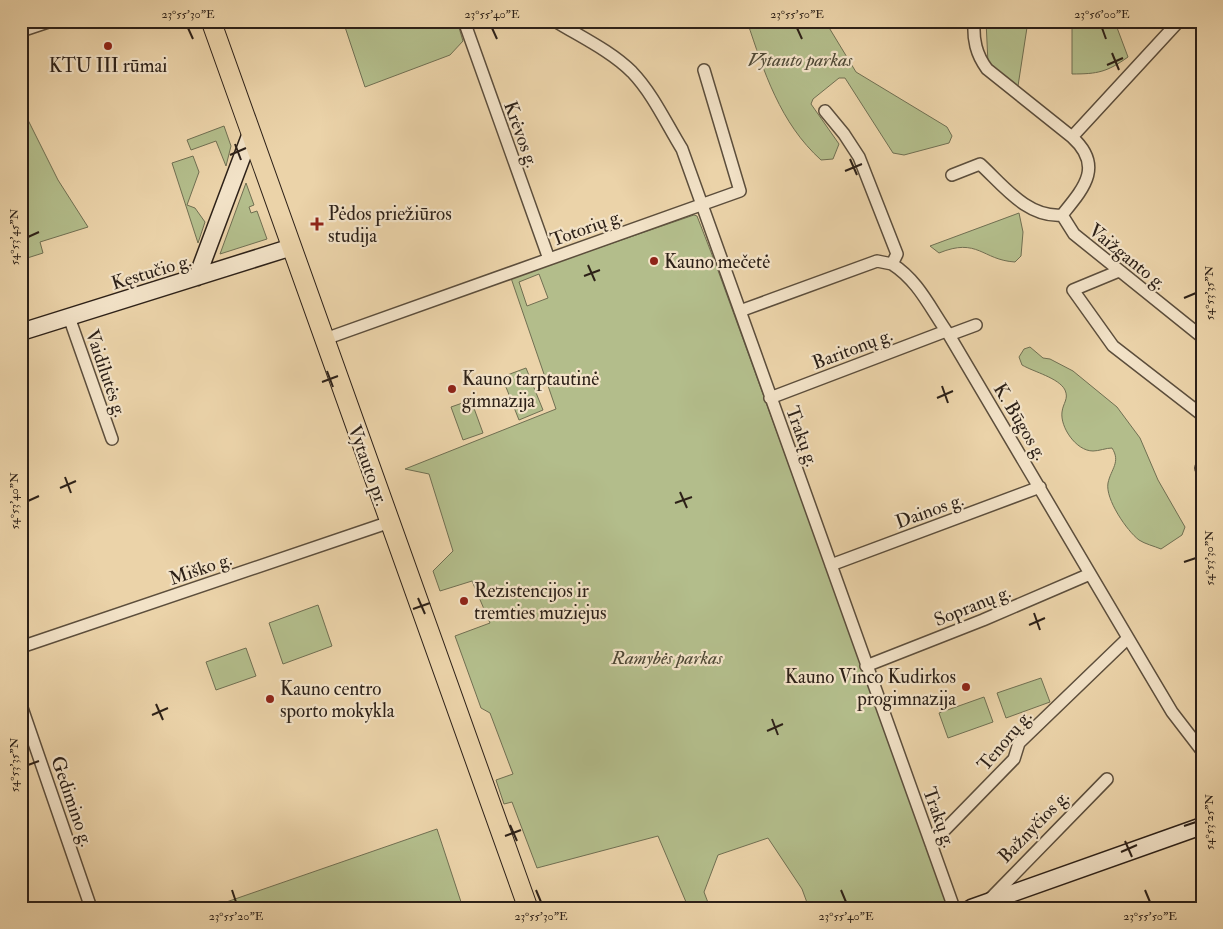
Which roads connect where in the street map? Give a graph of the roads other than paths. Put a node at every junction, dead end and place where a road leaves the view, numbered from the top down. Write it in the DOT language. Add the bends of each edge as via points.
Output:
graph roads {
  1 [pos="51,21"];
  2 [pos="211,21"];
  3 [pos="464,21"];
  4 [pos="556,21"];
  5 [pos="974,21"];
  6 [pos="1179,21"];
  7 [pos="21,31"];
  8 [pos="704,70"];
  9 [pos="825,111"];
  10 [pos="251,134"];
  11 [pos="1072,138"];
  12 [pos="952,175"];
  13 [pos="702,205"];
  14 [pos="1062,215"];
  15 [pos="292,248"];
  16 [pos="550,259"];
  17 [pos="892,264"];
  18 [pos="1119,271"];
  19 [pos="198,277"];
  20 [pos="740,311"];
  21 [pos="69,317"];
  22 [pos="976,325"];
  23 [pos="21,332"];
  24 [pos="948,333"];
  25 [pos="1202,337"];
  26 [pos="325,339"];
  27 [pos="770,398"];
  28 [pos="1202,415"];
  29 [pos="112,439"];
  30 [pos="1040,488"];
  31 [pos="390,522"];
  32 [pos="831,565"];
  33 [pos="1090,574"];
  34 [pos="1128,638"];
  35 [pos="21,647"];
  36 [pos="866,666"];
  37 [pos="21,705"];
  38 [pos="1202,751"];
  39 [pos="1107,779"];
  40 [pos="1202,826"];
  41 [pos="931,844"];
  42 [pos="992,905"];
  43 [pos="91,908"];
  44 [pos="528,908"];
  45 [pos="954,908"];
  46 [pos="971,908"];
  1 -- 7 [label="street"];
  2 -- 10 [label="main road, Vytauto pr."];
  3 -- 16 [label="street, Krėvos g."];
  4 -- 13 [label="street, Trakų g." via="631,71 650,95 682,149"];
  5 -- 11 [label="street" via="978,58 987,69"];
  6 -- 11 [label="street"];
  8 -- 13 [label="street, Totorių g." via="740,191"];
  9 -- 17 [label="street" via="853,146 866,171 897,254"];
  10 -- 15 [label="main road, Vytauto pr."];
  10 -- 19 [label="street"];
  11 -- 14 [label="street" via="1086,151 1090,162 1088,175 1077,196"];
  12 -- 14 [label="street" via="980,164 1026,206 1044,214"];
  13 -- 16 [label="street, Totorių g."];
  13 -- 20 [label="street, Trakų g."];
  14 -- 18 [label="street, Vaižganto g." via="1074,234"];
  15 -- 19 [label="street, Kęstučio g."];
  15 -- 26 [label="main road, Vytauto pr."];
  16 -- 26 [label="street, Totorių g."];
  17 -- 20 [label="street" via="877,262"];
  17 -- 24 [label="street, K. Būgos g." via="904,272 920,291"];
  18 -- 25 [label="street, Vaižganto g."];
  18 -- 28 [label="street" via="1073,290 1113,346"];
  19 -- 21 [label="street, Kęstučio g."];
  20 -- 27 [label="street, Trakų g."];
  21 -- 23 [label="street, Kęstučio g."];
  21 -- 29 [label="street, Vaidilutės g."];
  22 -- 24 [label="street, Baritonų g."];
  24 -- 27 [label="street, Baritonų g."];
  24 -- 30 [label="street, K. Būgos g."];
  26 -- 31 [label="main road, Vytauto pr."];
  27 -- 32 [label="street, Trakų g."];
  30 -- 32 [label="street, Dainos g."];
  30 -- 33 [label="street, K. Būgos g."];
  31 -- 35 [label="street, Miško g."];
  31 -- 44 [label="main road, Vytauto pr."];
  32 -- 36 [label="street, Trakų g."];
  33 -- 34 [label="street, K. Būgos g."];
  33 -- 36 [label="street, Sopranų g."];
  34 -- 38 [label="street, K. Būgos g." via="1172,712"];
  34 -- 41 [label="street, Tenorų g." via="1019,743 1014,759"];
  36 -- 41 [label="street, Trakų g."];
  37 -- 43 [label="street, Gedimino g."];
  39 -- 42 [label="street, Bažnyčios g."];
  40 -- 42 [label="street, Bažnyčios g."];
  41 -- 45 [label="street, Trakų g."];
  42 -- 46 [label="street, Bažnyčios g."];
}
